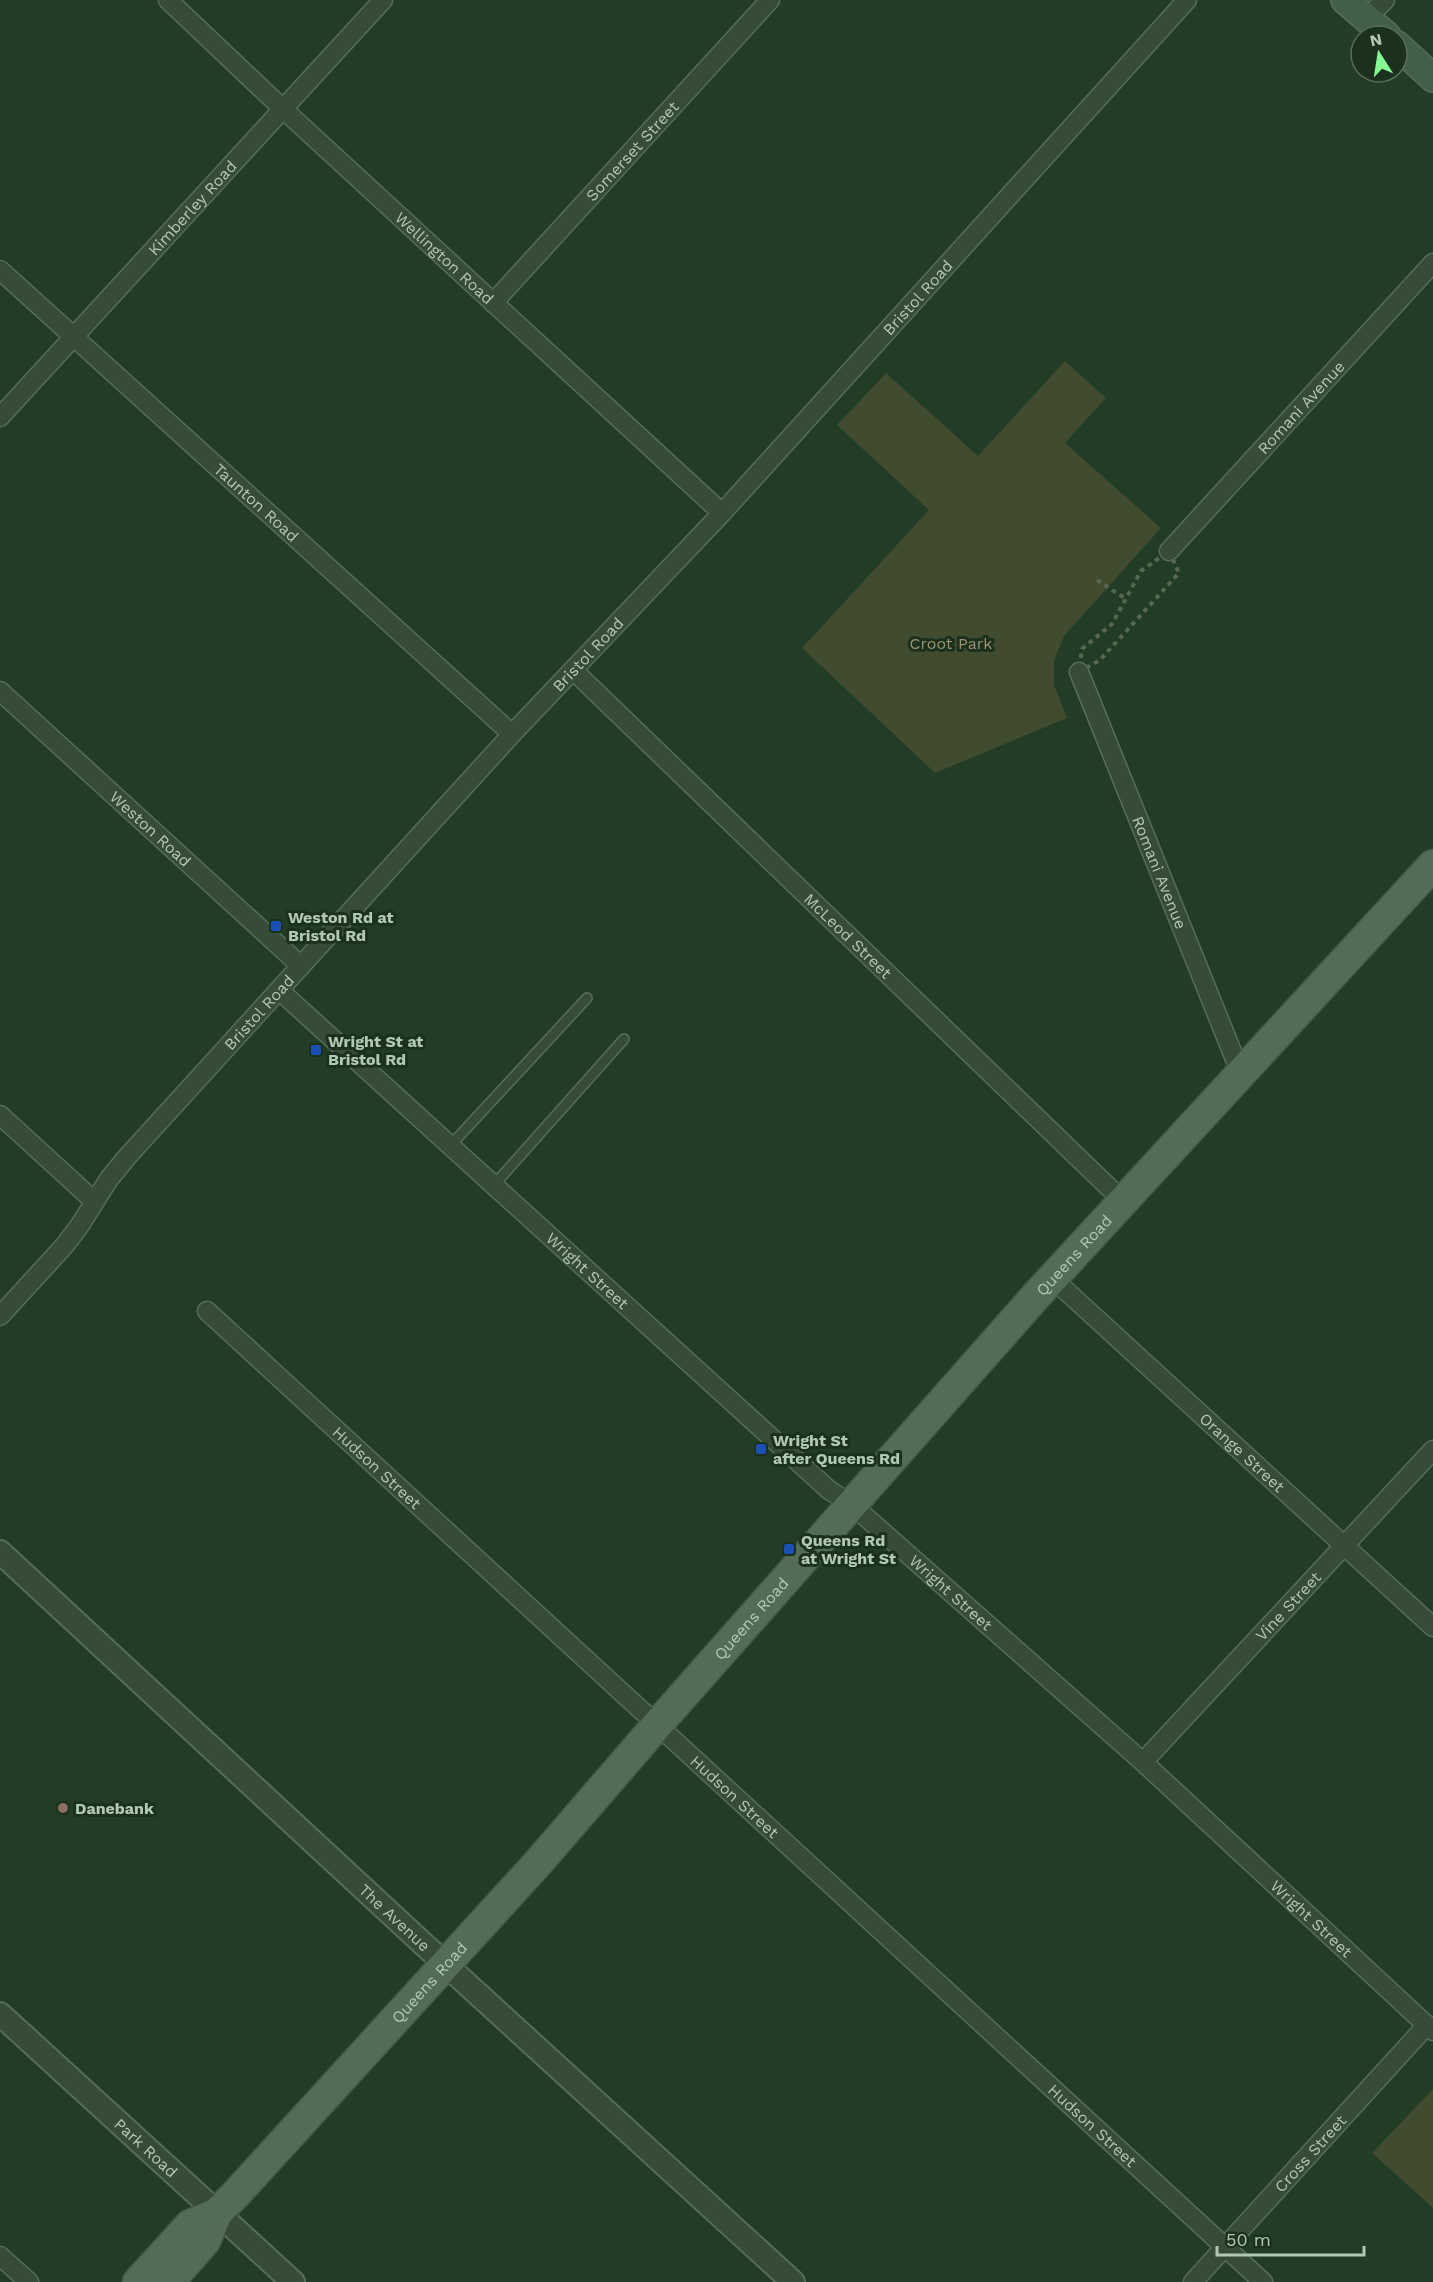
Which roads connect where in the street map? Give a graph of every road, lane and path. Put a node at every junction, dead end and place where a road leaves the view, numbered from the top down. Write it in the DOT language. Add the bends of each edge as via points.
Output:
graph roads {
  1 [pos="168,0"];
  2 [pos="383,0"];
  3 [pos="770,0"];
  4 [pos="1187,0"];
  5 [pos="1346,0"];
  6 [pos="1380,18"];
  7 [pos="1409,56"];
  8 [pos="1433,78"];
  9 [pos="283,109"];
  10 [pos="1433,263"];
  11 [pos="0,270"];
  12 [pos="493,303"];
  13 [pos="73,337"];
  14 [pos="0,417"];
  15 [pos="722,513"];
  16 [pos="1169,551"];
  17 [pos="1097,580"];
  18 [pos="1126,599"];
  19 [pos="574,671"];
  20 [pos="1079,672"];
  21 [pos="0,691"];
  22 [pos="512,734"];
  23 [pos="1433,864"];
  24 [pos="301,966"];
  25 [pos="279,990"];
  26 [pos="587,998"];
  27 [pos="624,1039"];
  28 [pos="1241,1074"];
  29 [pos="0,1115"];
  30 [pos="450,1146"];
  31 [pos="494,1185"];
  32 [pos="94,1201"];
  33 [pos="1123,1201"];
  34 [pos="1052,1278"];
  35 [pos="207,1311"];
  36 [pos="0,1316"];
  37 [pos="1433,1450"];
  38 [pos="851,1504"];
  39 [pos="1345,1546"];
  40 [pos="0,1552"];
  41 [pos="1433,1627"];
  42 [pos="657,1725"];
  43 [pos="1143,1762"];
  44 [pos="445,1964"];
  45 [pos="0,2014"];
  46 [pos="1430,2028"];
  47 [pos="217,2213"];
  48 [pos="1224,2247"];
  49 [pos="0,2256"];
  50 [pos="29,2282"];
  51 [pos="138,2282"];
  52 [pos="169,2282"];
  53 [pos="292,2282"];
  54 [pos="793,2282"];
  55 [pos="1193,2282"];
  56 [pos="1263,2282"];
  1 -- 9 [label="street, Wellington Road"];
  2 -- 9 [label="street, Kimberley Road"];
  3 -- 12 [label="street, Somerset Street"];
  4 -- 15 [label="street, Bristol Road"];
  5 -- 6 [label="main road"];
  7 -- 8 [label="main road"];
  9 -- 12 [label="street, Wellington Road"];
  9 -- 13 [label="street, Kimberley Road"];
  10 -- 16 [label="street, Romani Avenue"];
  11 -- 13 [label="street, Taunton Road"];
  12 -- 15 [label="street, Wellington Road"];
  13 -- 14 [label="street, Kimberley Road"];
  13 -- 22 [label="street, Taunton Road"];
  15 -- 19 [label="street, Bristol Road"];
  16 -- 18 [label="path" via="1141,571"];
  16 -- 20 [label="path" via="1179,573 1100,660"];
  17 -- 18 [label="path"];
  18 -- 20 [label="path" via="1112,624 1082,649"];
  19 -- 22 [label="street, Bristol Road"];
  19 -- 33 [label="street, McLeod Street"];
  20 -- 28 [label="street, Romani Avenue"];
  21 -- 24 [label="street, Weston Road"];
  22 -- 24 [label="street, Bristol Road"];
  23 -- 28 [label="main road, Queens Road"];
  24 -- 25 [label="street, Bristol Road"];
  25 -- 30 [label="street, Wright Street"];
  25 -- 32 [label="street, Bristol Road" via="127,1156"];
  26 -- 30 [label="lane"];
  27 -- 31 [label="lane"];
  28 -- 33 [label="main road, Queens Road"];
  29 -- 32 [label="street"];
  30 -- 31 [label="street, Wright Street"];
  31 -- 38 [label="street, Wright Street" via="829,1490"];
  32 -- 36 [label="street, Bristol Road" via="64,1245"];
  33 -- 34 [label="main road, Queens Road"];
  34 -- 38 [label="main road, Queens Road"];
  34 -- 39 [label="street, Orange Street"];
  35 -- 42 [label="street, Hudson Street"];
  37 -- 39 [label="street, Vine Street"];
  38 -- 42 [label="main road, Queens Road"];
  38 -- 43 [label="street, Wright Street"];
  39 -- 41 [label="street, Orange Street"];
  39 -- 43 [label="street, Vine Street"];
  40 -- 44 [label="street, The Avenue"];
  42 -- 44 [label="main road, Queens Road"];
  42 -- 48 [label="street, Hudson Street"];
  43 -- 46 [label="street, Wright Street"];
  44 -- 47 [label="main road, Queens Road"];
  44 -- 54 [label="street, The Avenue"];
  45 -- 47 [label="street, Park Road"];
  46 -- 48 [label="street, Cross Street"];
  47 -- 51 [label="main road, Queens Road" via="190,2225"];
  47 -- 52 [label="main road, Queens Road" via="206,2241"];
  47 -- 53 [label="street, Park Road"];
  48 -- 55 [label="street, Cross Street"];
  48 -- 56 [label="street, Hudson Street"];
  49 -- 50 [label="street"];
}
